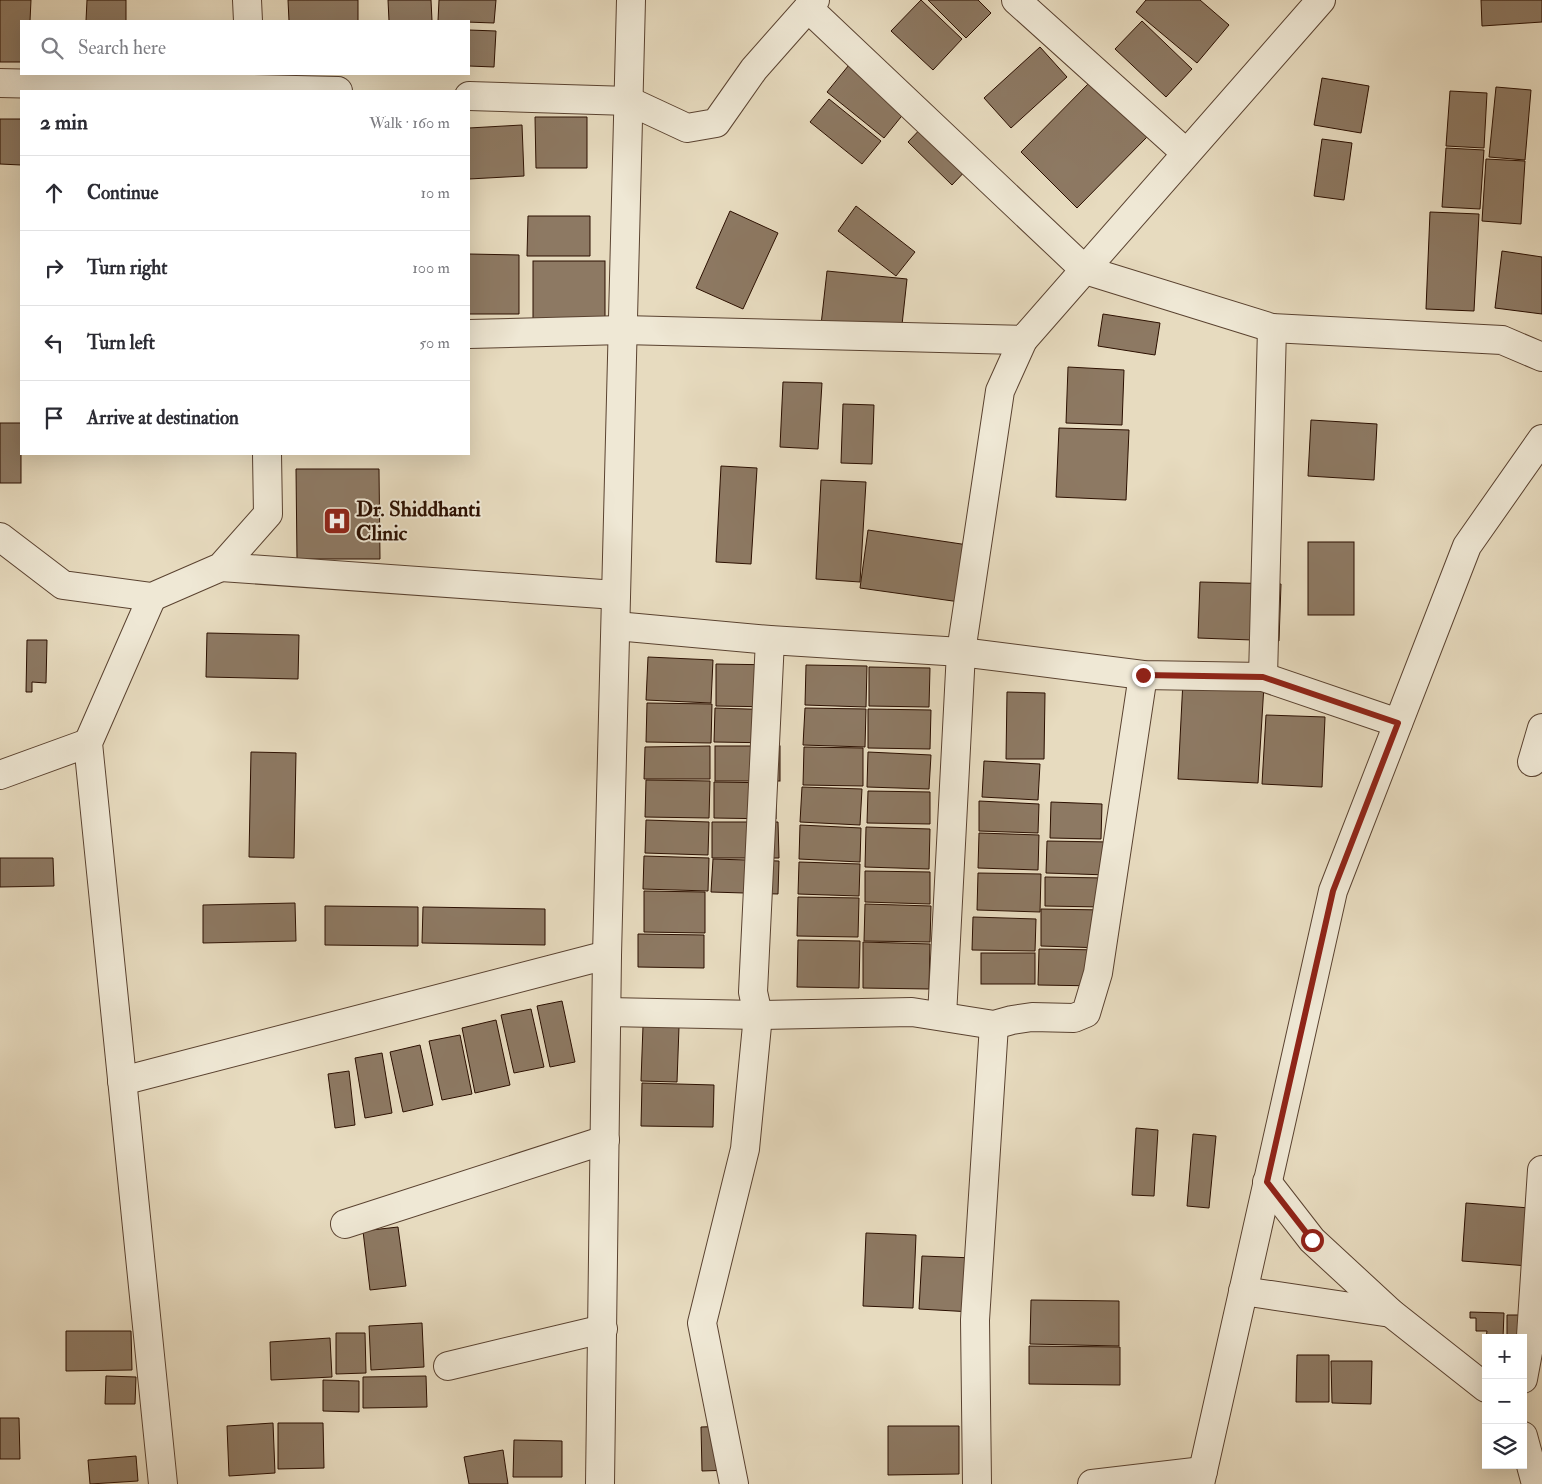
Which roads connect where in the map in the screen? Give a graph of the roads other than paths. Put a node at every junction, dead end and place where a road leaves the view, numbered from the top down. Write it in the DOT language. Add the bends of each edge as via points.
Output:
graph roads {
  1 [pos="247,0"];
  2 [pos="632,0"];
  3 [pos="1016,0"];
  4 [pos="1320,0"];
  5 [pos="811,4"];
  6 [pos="248,20"];
  7 [pos="0,83"];
  8 [pos="251,84"];
  9 [pos="326,90"];
  10 [pos="470,96"];
  11 [pos="629,101"];
  12 [pos="1186,153"];
  13 [pos="1084,270"];
  14 [pos="1272,328"];
  15 [pos="623,330"];
  16 [pos="470,334"];
  17 [pos="1023,340"];
  18 [pos="1542,357"];
  19 [pos="1542,439"];
  20 [pos="266,455"];
  21 [pos="0,537"];
  22 [pos="221,568"];
  23 [pos="616,595"];
  24 [pos="152,597"];
  25 [pos="616,626"];
  26 [pos="770,640"];
  27 [pos="961,652"];
  28 [pos="1143,675"];
  29 [pos="1263,677"];
  30 [pos="1398,723"];
  31 [pos="1542,728"];
  32 [pos="88,743"];
  33 [pos="1532,762"];
  34 [pos="0,775"];
  35 [pos="607,956"];
  36 [pos="607,1012"];
  37 [pos="758,1015"];
  38 [pos="942,1016"];
  39 [pos="994,1025"];
  40 [pos="122,1081"];
  41 [pos="605,1140"];
  42 [pos="1542,1170"];
  43 [pos="1267,1182"];
  44 [pos="345,1224"];
  45 [pos="1243,1291"];
  46 [pos="1390,1313"];
  47 [pos="603,1329"];
  48 [pos="1527,1358"];
  49 [pos="448,1366"];
  50 [pos="1482,1385"];
  51 [pos="1527,1451"];
  52 [pos="1201,1478"];
  53 [pos="163,1484"];
  54 [pos="600,1484"];
  55 [pos="734,1484"];
  56 [pos="978,1484"];
  57 [pos="1092,1484"];
  58 [pos="1536,1484"];
  1 -- 6 [label="street"];
  2 -- 11 [label="street"];
  3 -- 12 [label="street"];
  4 -- 12 [label="street"];
  5 -- 11 [label="street" via="754,69 716,123 687,128"];
  5 -- 13 [label="street"];
  7 -- 8 [label="street"];
  8 -- 9 [label="street"];
  10 -- 11 [label="street"];
  11 -- 15 [label="street"];
  12 -- 13 [label="street"];
  13 -- 14 [label="street"];
  13 -- 17 [label="street"];
  14 -- 18 [label="street" via="1502,340"];
  14 -- 29 [label="street"];
  15 -- 16 [label="street"];
  15 -- 17 [label="street"];
  15 -- 23 [label="street"];
  17 -- 27 [label="street" via="1000,391"];
  19 -- 30 [label="street" via="1467,546"];
  20 -- 22 [label="street" via="268,514"];
  21 -- 24 [label="street" via="64,584"];
  22 -- 23 [label="street"];
  22 -- 24 [label="street"];
  23 -- 25 [label="street"];
  24 -- 32 [label="street"];
  25 -- 26 [label="street"];
  25 -- 35 [label="street"];
  26 -- 27 [label="street"];
  26 -- 37 [label="street" via="753,992"];
  27 -- 28 [label="street"];
  27 -- 38 [label="street"];
  28 -- 29 [label="street"];
  28 -- 39 [label="street" via="1098,973 1086,1012 1074,1018 1032,1018"];
  29 -- 30 [label="street"];
  30 -- 43 [label="street" via="1333,891"];
  31 -- 33 [label="street"];
  32 -- 34 [label="street"];
  32 -- 40 [label="street"];
  35 -- 36 [label="street"];
  35 -- 40 [label="street"];
  36 -- 37 [label="street"];
  36 -- 41 [label="street"];
  37 -- 38 [label="street" via="912,1012"];
  37 -- 55 [label="street" via="745,1149 702,1323"];
  38 -- 39 [label="street"];
  39 -- 56 [label="street" via="975,1320"];
  40 -- 53 [label="street"];
  41 -- 44 [label="street"];
  41 -- 47 [label="street"];
  42 -- 48 [label="street"];
  43 -- 45 [label="street"];
  43 -- 46 [label="street" via="1312,1240"];
  45 -- 46 [label="street"];
  45 -- 52 [label="street"];
  46 -- 50 [label="street"];
  47 -- 49 [label="street"];
  47 -- 54 [label="street"];
  51 -- 58 [label="street"];
  52 -- 57 [label="street"];
}
